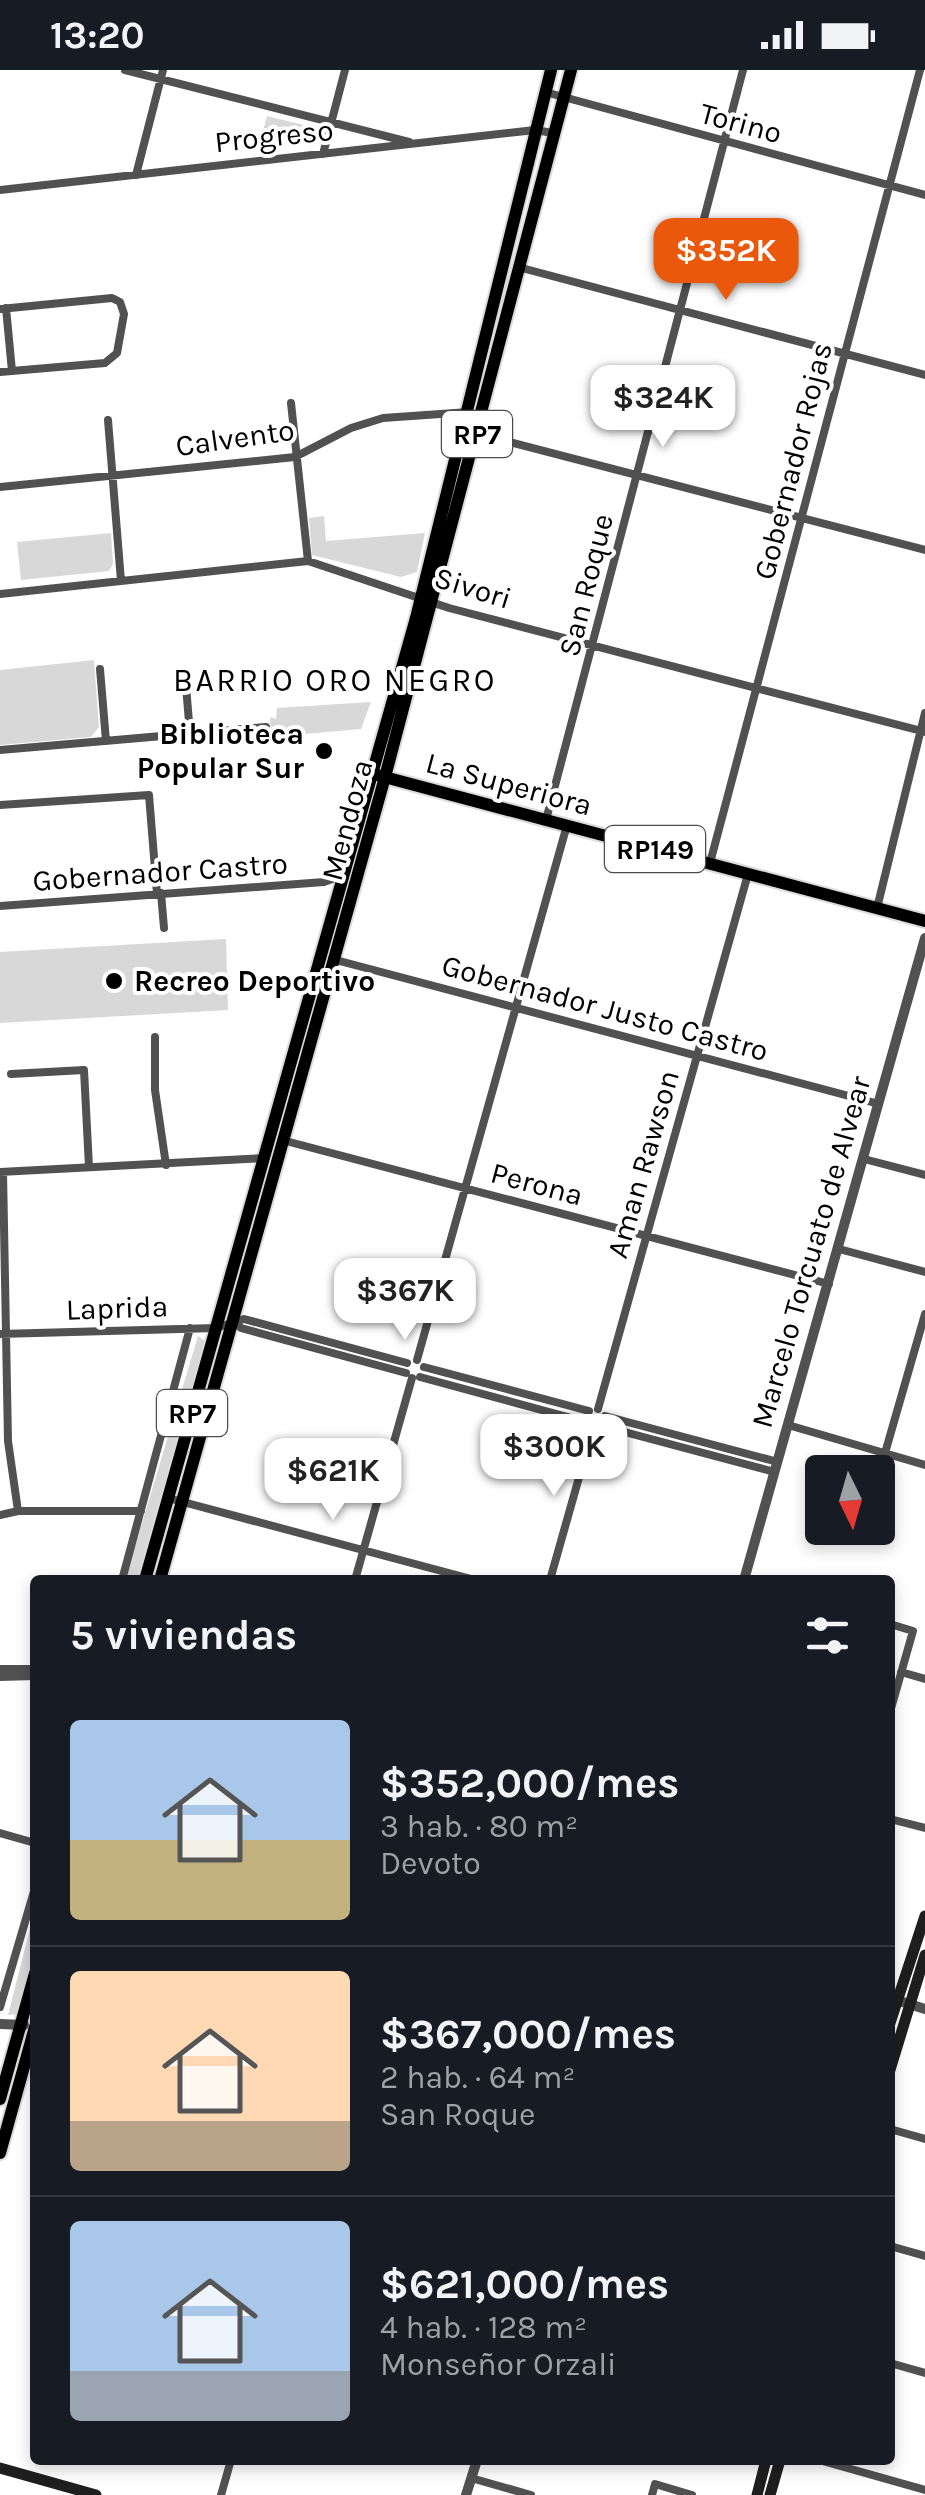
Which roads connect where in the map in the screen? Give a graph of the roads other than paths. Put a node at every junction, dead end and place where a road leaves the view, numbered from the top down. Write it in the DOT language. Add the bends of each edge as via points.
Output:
graph roads {
  1 [pos="125,70"];
  2 [pos="344,70"];
  3 [pos="551,70"];
  4 [pos="571,70"];
  5 [pos="743,70"];
  6 [pos="920,70"];
  7 [pos="162,75"];
  8 [pos="545,92"];
  9 [pos="564,98"];
  10 [pos="331,122"];
  11 [pos="535,130"];
  12 [pos="553,133"];
  13 [pos="724,142"];
  14 [pos="414,144"];
  15 [pos="323,154"];
  16 [pos="136,175"];
  17 [pos="888,185"];
  18 [pos="0,190"];
  19 [pos="925,195"];
  20 [pos="517,267"];
  21 [pos="3,308"];
  22 [pos="680,310"];
  23 [pos="844,353"];
  24 [pos="12,371"];
  25 [pos="0,372"];
  26 [pos="925,374"];
  27 [pos="291,403"];
  28 [pos="469,412"];
  29 [pos="108,420"];
  30 [pos="471,432"];
  31 [pos="295,457"];
  32 [pos="112,475"];
  33 [pos="637,475"];
  34 [pos="0,487"];
  35 [pos="801,519"];
  36 [pos="925,550"];
  37 [pos="308,561"];
  38 [pos="121,581"];
  39 [pos="0,594"];
  40 [pos="426,599"];
  41 [pos="595,646"];
  42 [pos="100,669"];
  43 [pos="185,674"];
  44 [pos="759,688"];
  45 [pos="925,713"];
  46 [pos="266,728"];
  47 [pos="923,731"];
  48 [pos="190,734"];
  49 [pos="106,741"];
  50 [pos="0,750"];
  51 [pos="377,775"];
  52 [pos="0,805"];
  53 [pos="546,820"];
  54 [pos="567,826"];
  55 [pos="710,864"];
  56 [pos="359,869"];
  57 [pos="748,874"];
  58 [pos="342,876"];
  59 [pos="324,882"];
  60 [pos="159,893"];
  61 [pos="336,894"];
  62 [pos="349,905"];
  63 [pos="0,906"];
  64 [pos="877,908"];
  65 [pos="925,921"];
  66 [pos="164,928"];
  67 [pos="925,938"];
  68 [pos="319,956"];
  69 [pos="334,960"];
  70 [pos="516,1008"];
  71 [pos="154,1037"];
  72 [pos="697,1056"];
  73 [pos="10,1074"];
  74 [pos="879,1104"];
  75 [pos="275,1115"];
  76 [pos="270,1136"];
  77 [pos="286,1142"];
  78 [pos="864,1159"];
  79 [pos="262,1160"];
  80 [pos="166,1166"];
  81 [pos="89,1167"];
  82 [pos="2,1172"];
  83 [pos="925,1175"];
  84 [pos="272,1182"];
  85 [pos="465,1188"];
  86 [pos="646,1236"];
  87 [pos="839,1249"];
  88 [pos="925,1272"];
  89 [pos="829,1284"];
  90 [pos="925,1314"];
  91 [pos="234,1321"];
  92 [pos="190,1328"];
  93 [pos="216,1328"];
  94 [pos="4,1334"];
  95 [pos="414,1369"];
  96 [pos="595,1418"];
  97 [pos="788,1425"];
  98 [pos="885,1453"];
  99 [pos="925,1464"];
  100 [pos="776,1467"];
  101 [pos="175,1500"];
  102 [pos="18,1511"];
  103 [pos="141,1511"];
  104 [pos="0,1515"];
  105 [pos="364,1550"];
  106 [pos="123,1575"];
  107 [pos="147,1575"];
  108 [pos="161,1575"];
  109 [pos="356,1575"];
  110 [pos="456,1575"];
  111 [pos="551,1575"];
  112 [pos="745,1575"];
  113 [pos="895,1626"];
  114 [pos="30,1672"];
  115 [pos="901,1672"];
  116 [pos="0,1673"];
  117 [pos="925,1679"];
  118 [pos="895,1694"];
  119 [pos="895,1819"];
  120 [pos="925,1828"];
  121 [pos="0,1833"];
  122 [pos="30,1842"];
  123 [pos="30,1905"];
  124 [pos="925,1917"];
  125 [pos="925,1955"];
  126 [pos="0,2006"];
  127 [pos="902,2009"];
  128 [pos="0,2024"];
  129 [pos="30,2026"];
  130 [pos="895,2045"];
  131 [pos="0,2099"];
  132 [pos="895,2130"];
  133 [pos="925,2138"];
  134 [pos="0,2153"];
  135 [pos="895,2247"];
  136 [pos="925,2256"];
  137 [pos="895,2364"];
  138 [pos="925,2373"];
  139 [pos="230,2465"];
  140 [pos="475,2465"];
  141 [pos="765,2465"];
  142 [pos="779,2465"];
  143 [pos="837,2465"];
  144 [pos="0,2468"];
  145 [pos="471,2478"];
  146 [pos="925,2490"];
  147 [pos="96,2495"];
  148 [pos="221,2495"];
  149 [pos="466,2495"];
  150 [pos="531,2495"];
  151 [pos="652,2495"];
  152 [pos="692,2495"];
  153 [pos="756,2495"];
  154 [pos="770,2495"];
  1 -- 7 [label="street"];
  2 -- 10 [label="street"];
  3 -- 8 [label="main road, Mendoza / RP7"];
  4 -- 9 [label="main road, Mendoza / RP7"];
  5 -- 13 [label="street, San Roque"];
  6 -- 17 [label="street, Gobernador Rojas"];
  7 -- 10 [label="street"];
  7 -- 16 [label="street"];
  8 -- 9 [label="street, Torino"];
  8 -- 11 [label="main road, Mendoza / RP7"];
  9 -- 12 [label="main road, Mendoza / RP7"];
  9 -- 13 [label="street, Torino"];
  10 -- 14 [label="street"];
  10 -- 15 [label="street"];
  11 -- 12 [label="street, Progreso"];
  11 -- 14 [label="street, Progreso"];
  11 -- 28 [label="main road, Mendoza / RP7"];
  12 -- 20 [label="main road, Mendoza / RP7"];
  13 -- 17 [label="street, Torino"];
  13 -- 22 [label="street, San Roque"];
  14 -- 15 [label="street, Progreso"];
  15 -- 16 [label="street, Progreso"];
  16 -- 18 [label="street, Progreso"];
  17 -- 19 [label="street, Torino"];
  17 -- 23 [label="street, Gobernador Rojas"];
  20 -- 22 [label="street"];
  20 -- 30 [label="main road, Mendoza / RP7"];
  21 -- 24 [label="street"];
  21 -- 24 [label="street" via="112,298 124,314 117,353 106,362"];
  22 -- 23 [label="street"];
  22 -- 33 [label="street, San Roque"];
  23 -- 26 [label="street"];
  23 -- 35 [label="street, Gobernador Rojas"];
  24 -- 25 [label="street"];
  27 -- 31 [label="street"];
  28 -- 30 [label="main road, Mendoza / RP7"];
  28 -- 31 [label="street, Calvento" via="383,418"];
  29 -- 32 [label="street"];
  30 -- 33 [label="street"];
  30 -- 40 [label="main road, Mendoza / RP7"];
  31 -- 32 [label="street, Calvento"];
  31 -- 37 [label="street"];
  32 -- 34 [label="street, Calvento"];
  32 -- 38 [label="street"];
  33 -- 35 [label="street"];
  33 -- 41 [label="street, San Roque"];
  35 -- 36 [label="street"];
  35 -- 44 [label="street, Gobernador Rojas"];
  37 -- 38 [label="street, Sivori"];
  37 -- 40 [label="street, Sivori"];
  38 -- 39 [label="street, Sivori"];
  40 -- 41 [label="street, Sivori"];
  40 -- 51 [label="main road, Mendoza / RP7"];
  41 -- 44 [label="street, Sivori"];
  41 -- 53 [label="street, San Roque"];
  42 -- 49 [label="street"];
  43 -- 48 [label="street"];
  44 -- 47 [label="street, Sivori"];
  44 -- 55 [label="street, Gobernador Rojas"];
  45 -- 47 [label="street"];
  46 -- 48 [label="street"];
  47 -- 64 [label="street"];
  48 -- 49 [label="street"];
  49 -- 50 [label="street"];
  51 -- 53 [label="main road, La Superiora / RP149"];
  51 -- 56 [label="main road, Mendoza / RP7"];
  51 -- 58 [label="main road, Mendoza / RP7"];
  52 -- 60 [label="street" via="149,795"];
  53 -- 54 [label="main road, La Superiora / RP149"];
  54 -- 55 [label="main road, La Superiora / RP149"];
  54 -- 70 [label="street"];
  55 -- 57 [label="main road, La Superiora / RP149"];
  56 -- 58 [label="street, Gobernador Castro"];
  56 -- 62 [label="main road, Mendoza / RP7"];
  57 -- 64 [label="main road, La Superiora / RP149"];
  57 -- 72 [label="street, Aman Rawson"];
  58 -- 59 [label="street, Gobernador Castro"];
  58 -- 61 [label="main road, Mendoza / RP7"];
  59 -- 60 [label="street, Gobernador Castro"];
  59 -- 61 [label="street, Gobernador Castro"];
  60 -- 63 [label="street, Gobernador Castro"];
  60 -- 66 [label="street"];
  61 -- 62 [label="street, Gobernador Castro"];
  61 -- 68 [label="main road, Mendoza / RP7"];
  62 -- 69 [label="main road, Mendoza / RP7"];
  64 -- 65 [label="main road, La Superiora / RP149"];
  67 -- 74 [label="street, Marcelo Torcuato de Alvear"];
  68 -- 69 [label="street, Gobernador Justo Castro"];
  68 -- 75 [label="main road, Mendoza / RP7"];
  69 -- 70 [label="street, Gobernador Justo Castro"];
  69 -- 77 [label="main road, Mendoza / RP7"];
  70 -- 72 [label="street, Gobernador Justo Castro"];
  70 -- 85 [label="street"];
  71 -- 80 [label="street"];
  72 -- 74 [label="street, Gobernador Justo Castro"];
  72 -- 86 [label="street, Aman Rawson"];
  73 -- 81 [label="street" via="84,1070"];
  74 -- 78 [label="street, Marcelo Torcuato de Alvear"];
  75 -- 76 [label="main road, Mendoza / RP7"];
  75 -- 77 [label="street"];
  76 -- 77 [label="street, Perona"];
  76 -- 79 [label="main road, Mendoza / RP7"];
  77 -- 79 [label="street"];
  77 -- 84 [label="main road, Mendoza / RP7"];
  77 -- 85 [label="street, Perona"];
  78 -- 83 [label="street"];
  78 -- 87 [label="street, Marcelo Torcuato de Alvear"];
  79 -- 80 [label="street"];
  79 -- 84 [label="street"];
  79 -- 93 [label="main road, Mendoza / RP7"];
  80 -- 81 [label="street"];
  81 -- 82 [label="street"];
  82 -- 94 [label="street"];
  84 -- 91 [label="main road, Mendoza / RP7"];
  85 -- 86 [label="street, Perona"];
  85 -- 95 [label="street"];
  86 -- 89 [label="street, Perona"];
  86 -- 96 [label="street, Aman Rawson"];
  87 -- 88 [label="street"];
  87 -- 89 [label="street, Marcelo Torcuato de Alvear"];
  89 -- 97 [label="street, Marcelo Torcuato de Alvear"];
  90 -- 98 [label="street"];
  91 -- 93 [label="street, Laprida"];
  91 -- 95 [label="street"];
  91 -- 101 [label="main road, Mendoza / RP7"];
  92 -- 93 [label="street, Laprida"];
  92 -- 94 [label="street, Laprida"];
  92 -- 103 [label="street"];
  93 -- 101 [label="main road, Mendoza / RP7"];
  94 -- 102 [label="street"];
  95 -- 96 [label="street"];
  95 -- 105 [label="street"];
  96 -- 100 [label="street"];
  96 -- 111 [label="street, Aman Rawson"];
  97 -- 98 [label="street"];
  97 -- 100 [label="street, Marcelo Torcuato de Alvear"];
  98 -- 99 [label="street"];
  100 -- 112 [label="street, Marcelo Torcuato de Alvear"];
  101 -- 105 [label="street"];
  101 -- 107 [label="main road, Mendoza / RP7"];
  101 -- 108 [label="main road, Mendoza / RP7"];
  102 -- 103 [label="street"];
  102 -- 104 [label="street"];
  103 -- 106 [label="street"];
  105 -- 109 [label="street"];
  105 -- 110 [label="street"];
  113 -- 115 [label="street" via="913,1631"];
  114 -- 116 [label="street"];
  115 -- 117 [label="street"];
  115 -- 118 [label="street"];
  119 -- 120 [label="street"];
  121 -- 122 [label="street"];
  123 -- 126 [label="street"];
  124 -- 127 [label="main road"];
  125 -- 127 [label="main road"];
  127 -- 130 [label="main road"];
  128 -- 129 [label="street"];
  129 -- 131 [label="main road"];
  129 -- 134 [label="main road"];
  132 -- 133 [label="street"];
  135 -- 136 [label="street"];
  137 -- 138 [label="street"];
  139 -- 148 [label="street"];
  140 -- 145 [label="street"];
  141 -- 153 [label="main road"];
  142 -- 154 [label="main road"];
  143 -- 146 [label="street"];
  144 -- 147 [label="main road"];
  145 -- 149 [label="street"];
  145 -- 150 [label="street"];
  151 -- 152 [label="street" via="655,2484"];
}
